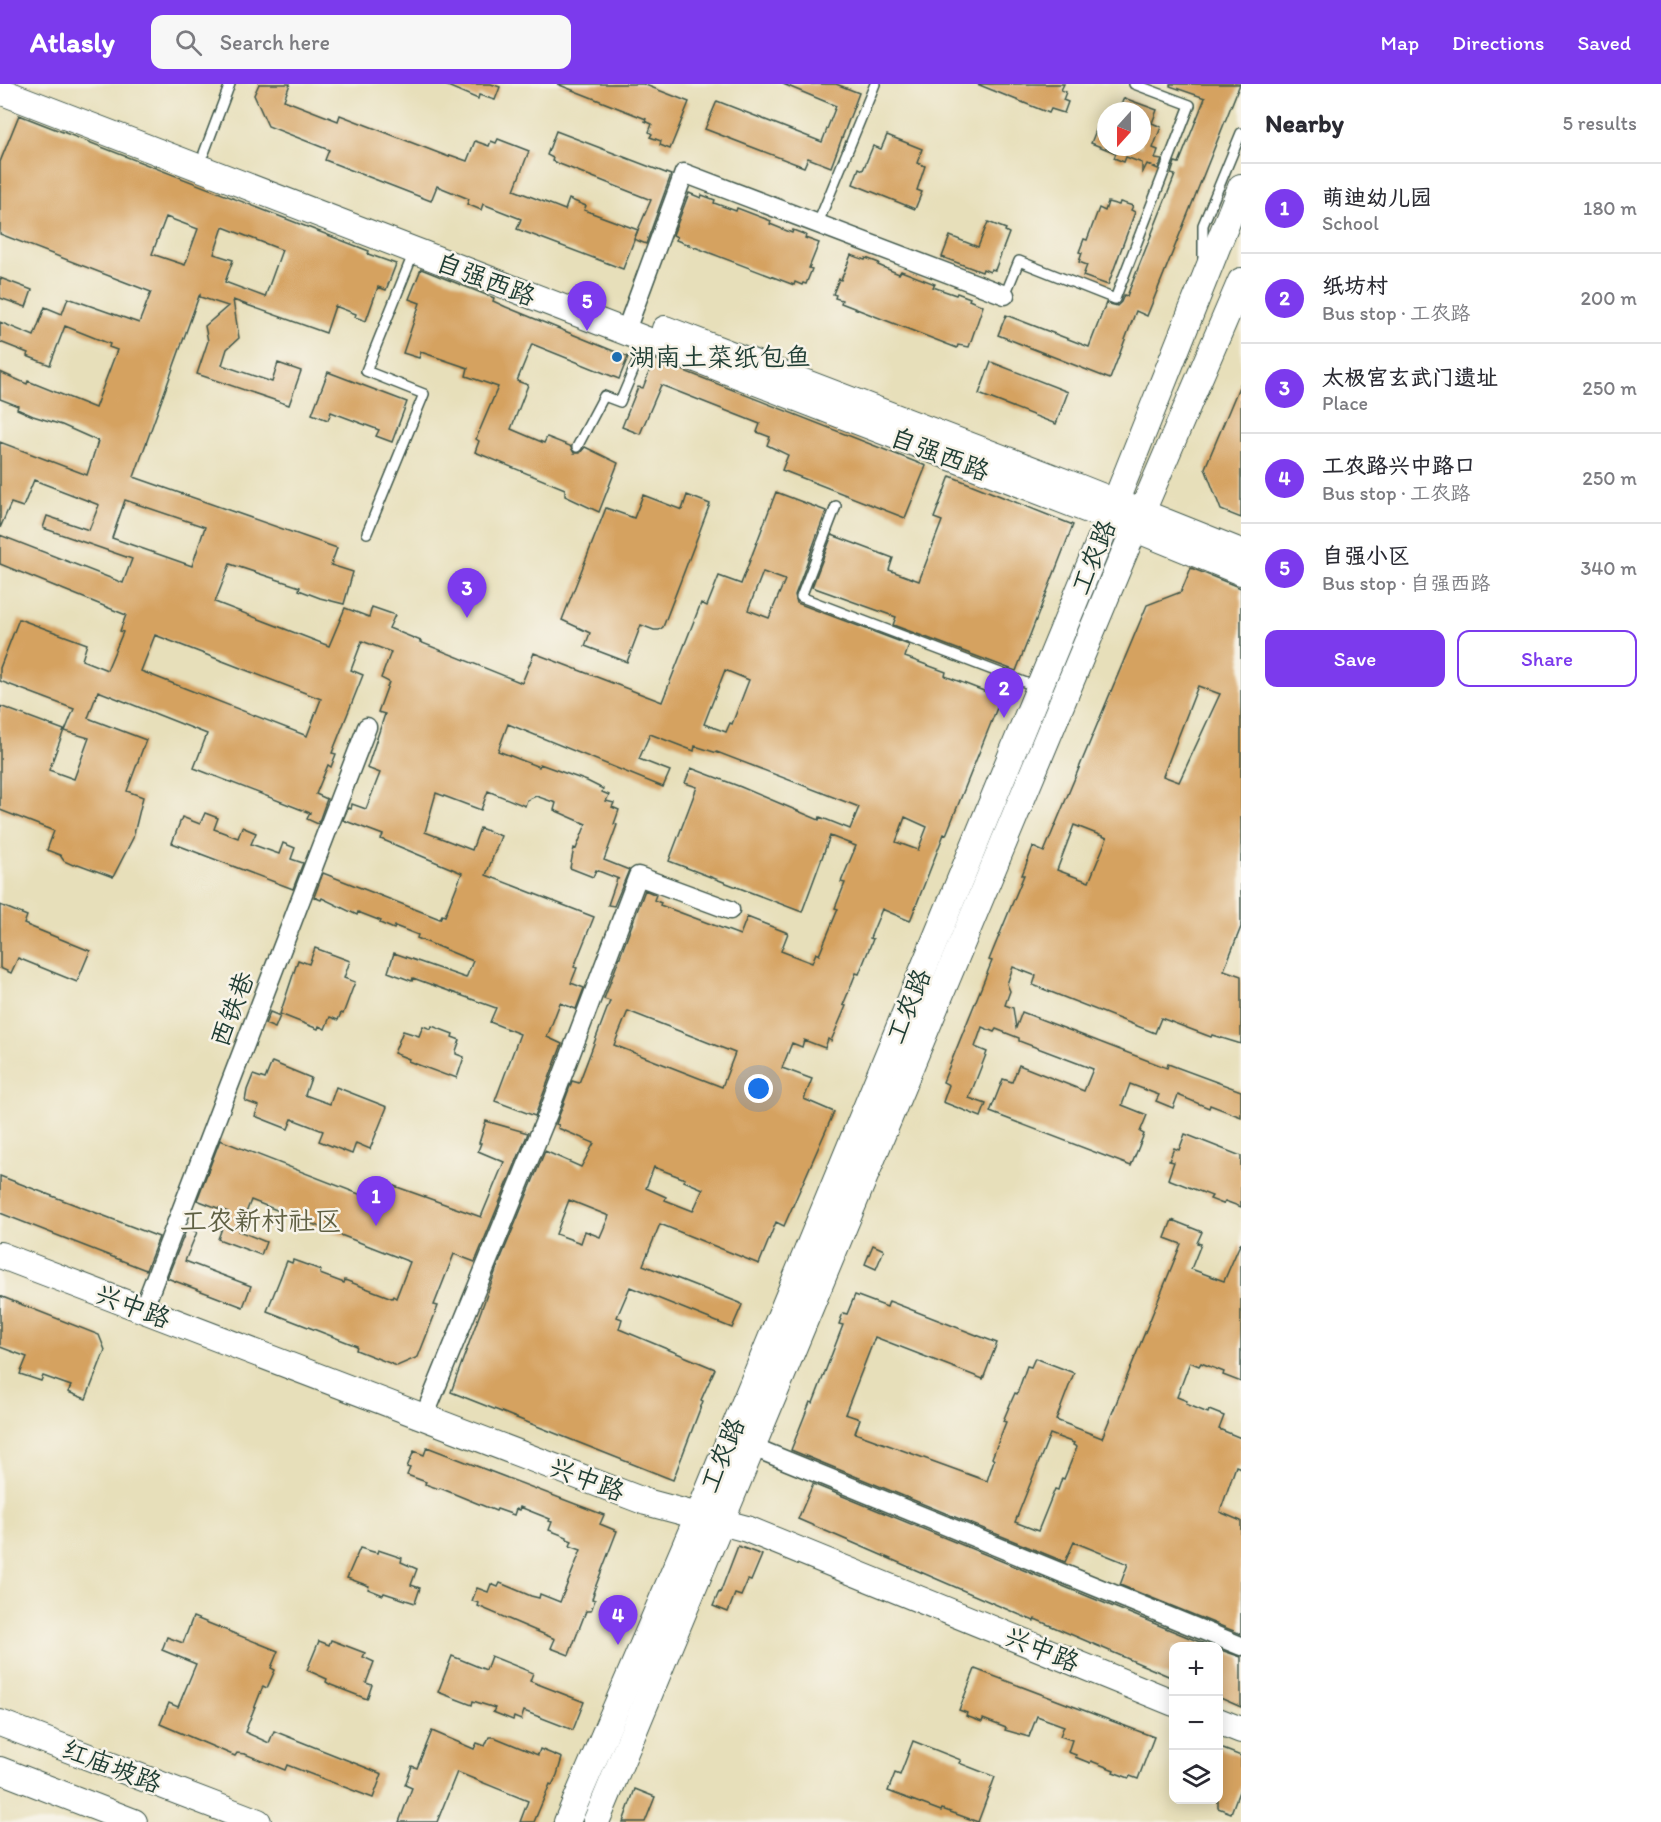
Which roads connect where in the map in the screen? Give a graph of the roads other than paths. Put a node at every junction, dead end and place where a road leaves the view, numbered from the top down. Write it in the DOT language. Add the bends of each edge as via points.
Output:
graph roads {
  1 [pos="230,84"];
  2 [pos="875,84"];
  3 [pos="1134,84"];
  4 [pos="9,94"];
  5 [pos="1241,133"];
  6 [pos="204,153"];
  7 [pos="1241,187"];
  8 [pos="818,223"];
  9 [pos="414,252"];
  10 [pos="1241,281"];
  11 [pos="1202,283"];
  12 [pos="1005,295"];
  13 [pos="634,330"];
  14 [pos="577,447"];
  15 [pos="836,506"];
  16 [pos="1112,510"];
  17 [pos="1138,521"];
  18 [pos="367,534"];
  19 [pos="1241,552"];
  20 [pos="1241,572"];
  21 [pos="1039,688"];
  22 [pos="367,727"];
  23 [pos="730,910"];
  24 [pos="0,1256"];
  25 [pos="143,1310"];
  26 [pos="424,1417"];
  27 [pos="753,1447"];
  28 [pos="710,1519"];
  29 [pos="1241,1646"];
  30 [pos="1169,1701"];
  31 [pos="0,1723"];
  32 [pos="1223,1723"];
  33 [pos="1241,1730"];
  34 [pos="0,1770"];
  35 [pos="134,1822"];
  36 [pos="258,1822"];
  37 [pos="567,1822"];
  38 [pos="596,1822"];
  1 -- 6 [label="lane"];
  2 -- 8 [label="lane"];
  3 -- 12 [label="lane" via="1190,105 1115,299 1019,261"];
  4 -- 6 [label="main road, 自强西路"];
  4 -- 9 [label="main road, 自强西路"];
  5 -- 11 [label="lane" via="1203,225"];
  6 -- 13 [label="main road, 自强西路"];
  7 -- 11 [label="main road, 工农路"];
  8 -- 12 [label="street"];
  8 -- 13 [label="street" via="684,173"];
  9 -- 13 [label="main road, 自强西路"];
  9 -- 18 [label="lane" via="366,370 424,394"];
  10 -- 17 [label="main road, 工农路"];
  11 -- 16 [label="main road, 工农路"];
  13 -- 14 [label="lane" via="620,402 604,396"];
  13 -- 16 [label="main road, 自强西路"];
  15 -- 21 [label="lane" via="801,597"];
  16 -- 17 [label="main road, 自强西路"];
  16 -- 21 [label="main road, 工农路"];
  17 -- 19 [label="main road, 自强西路"];
  17 -- 20 [label="main road, 自强西路"];
  17 -- 27 [label="main road, 工农路"];
  21 -- 28 [label="main road, 工农路"];
  22 -- 25 [label="street, 西铁巷"];
  23 -- 26 [label="street" via="638,876 549,1111"];
  24 -- 25 [label="main road, 兴中路"];
  25 -- 26 [label="main road, 兴中路"];
  26 -- 28 [label="main road, 兴中路" via="646,1502"];
  27 -- 28 [label="main road, 工农路"];
  27 -- 29 [label="street"];
  28 -- 30 [label="main road, 兴中路" via="747,1529"];
  28 -- 37 [label="main road, 工农路"];
  28 -- 38 [label="main road, 工农路"];
  31 -- 36 [label="main road, 红庙坡路"];
  32 -- 33 [label="main road"];
  34 -- 35 [label="main road, 红庙坡路"];
}
